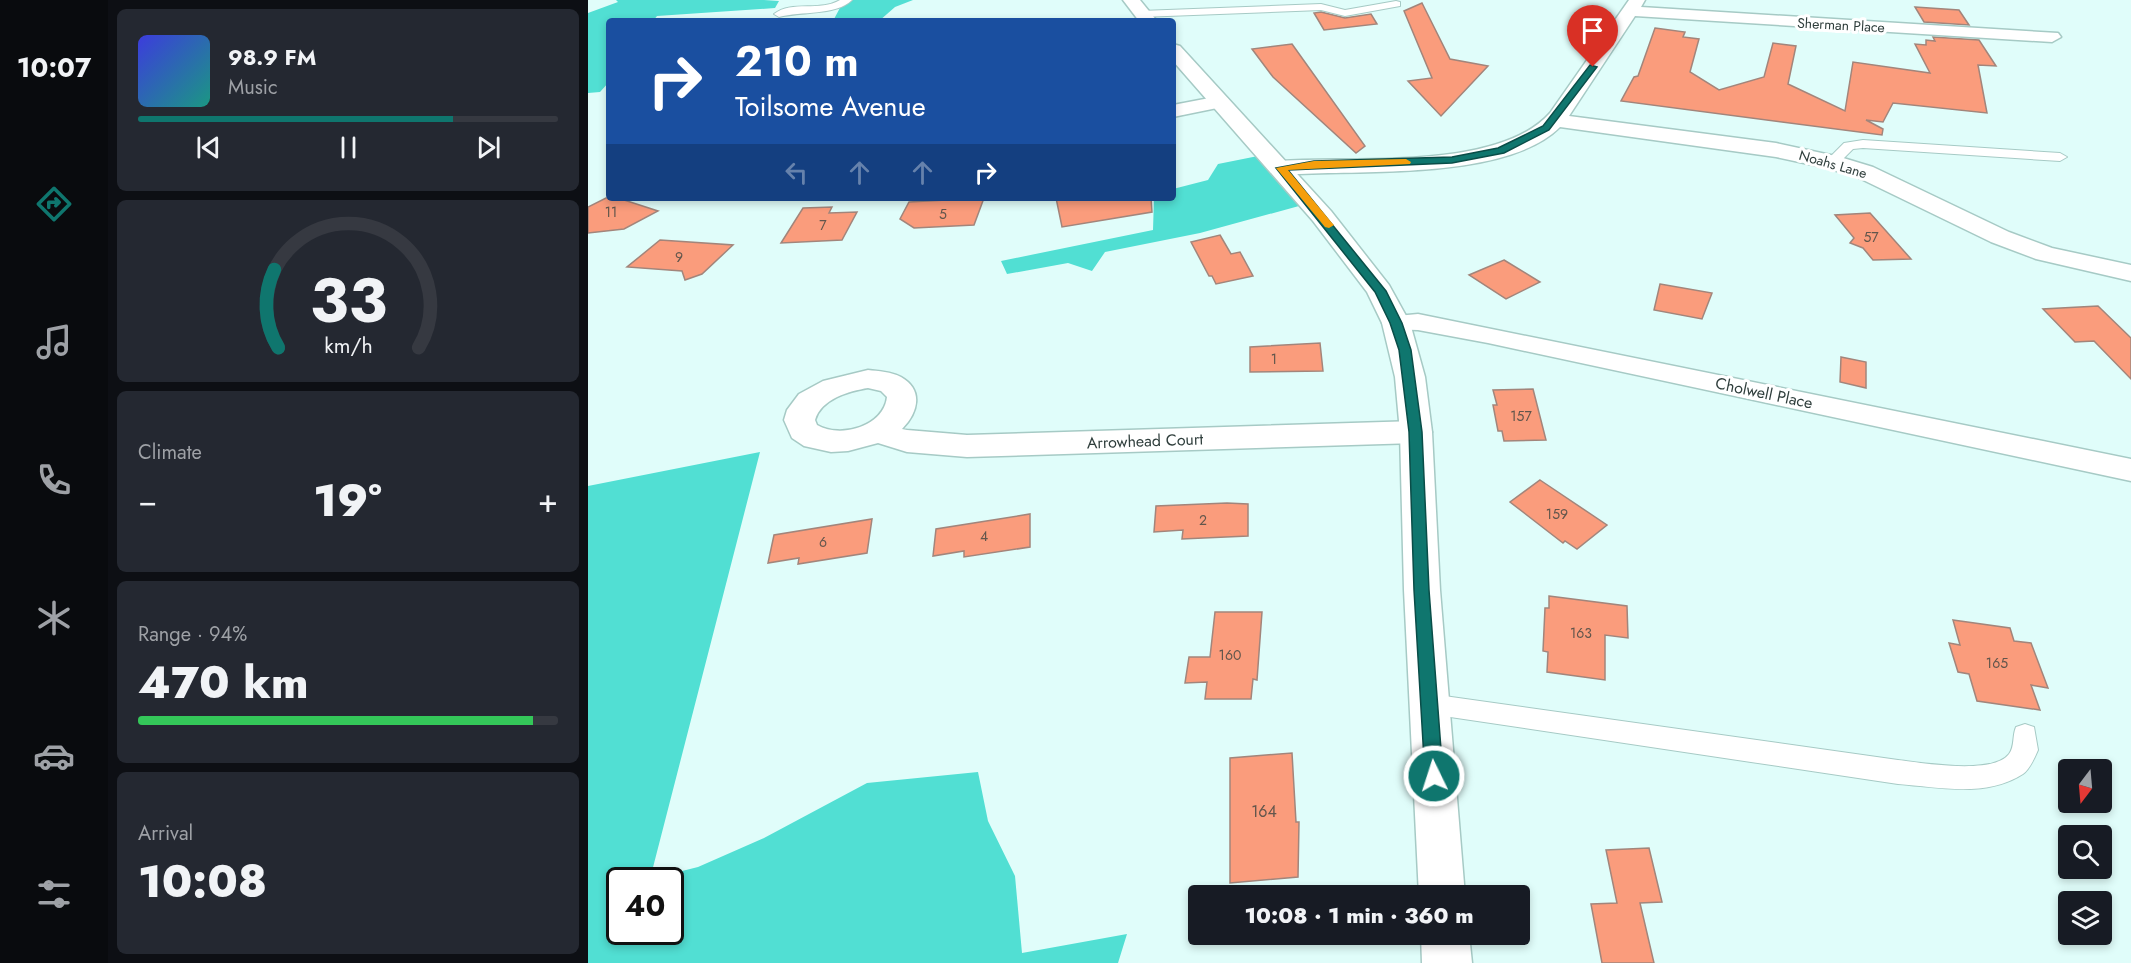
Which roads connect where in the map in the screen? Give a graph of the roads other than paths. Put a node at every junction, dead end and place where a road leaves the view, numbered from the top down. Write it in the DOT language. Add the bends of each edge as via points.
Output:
graph roads {
  1 [pos="847,0"];
  2 [pos="1396,4"];
  3 [pos="1634,5"];
  4 [pos="1140,12"];
  5 [pos="779,14"];
  6 [pos="2052,37"];
  7 [pos="1176,53"];
  8 [pos="1220,102"];
  9 [pos="1176,110"];
  10 [pos="1555,120"];
  11 [pos="2060,157"];
  12 [pos="1832,162"];
  13 [pos="1281,168"];
  14 [pos="2131,273"];
  15 [pos="1396,323"];
  16 [pos="876,432"];
  17 [pos="1416,432"];
  18 [pos="2131,470"];
  19 [pos="1430,704"];
  20 [pos="2025,735"];
  21 [pos="1441,885"];
  22 [pos="1446,945"];
  23 [pos="1447,963"];
  1 -- 5 [label="lane" via="830,7 786,10"];
  2 -- 4 [label="lane" via="1353,13 1321,7"];
  3 -- 6 [label="street, Sherman Place"];
  3 -- 10 [label="street"];
  7 -- 8 [label="street"];
  8 -- 9 [label="street"];
  8 -- 13 [label="street"];
  10 -- 12 [label="street, Noahs Lane" via="1776,150"];
  10 -- 13 [label="street" via="1516,145 1468,159"];
  11 -- 12 [label="lane" via="1863,144 1850,146"];
  12 -- 14 [label="street, Noahs Lane" via="1865,172 2000,237 2045,254"];
  13 -- 15 [label="street" via="1380,291"];
  15 -- 17 [label="street" via="1410,377"];
  15 -- 18 [label="street, Cholwell Place" via="1418,322 1488,335"];
  16 -- 17 [label="street, Arrowhead Court" via="907,441 967,446"];
  17 -- 19 [label="street"];
  19 -- 20 [label="lane" via="1898,772 1967,778 2016,765 2026,750"];
  19 -- 21 [label="street"];
  22 -- 23 [label="street"];
}
